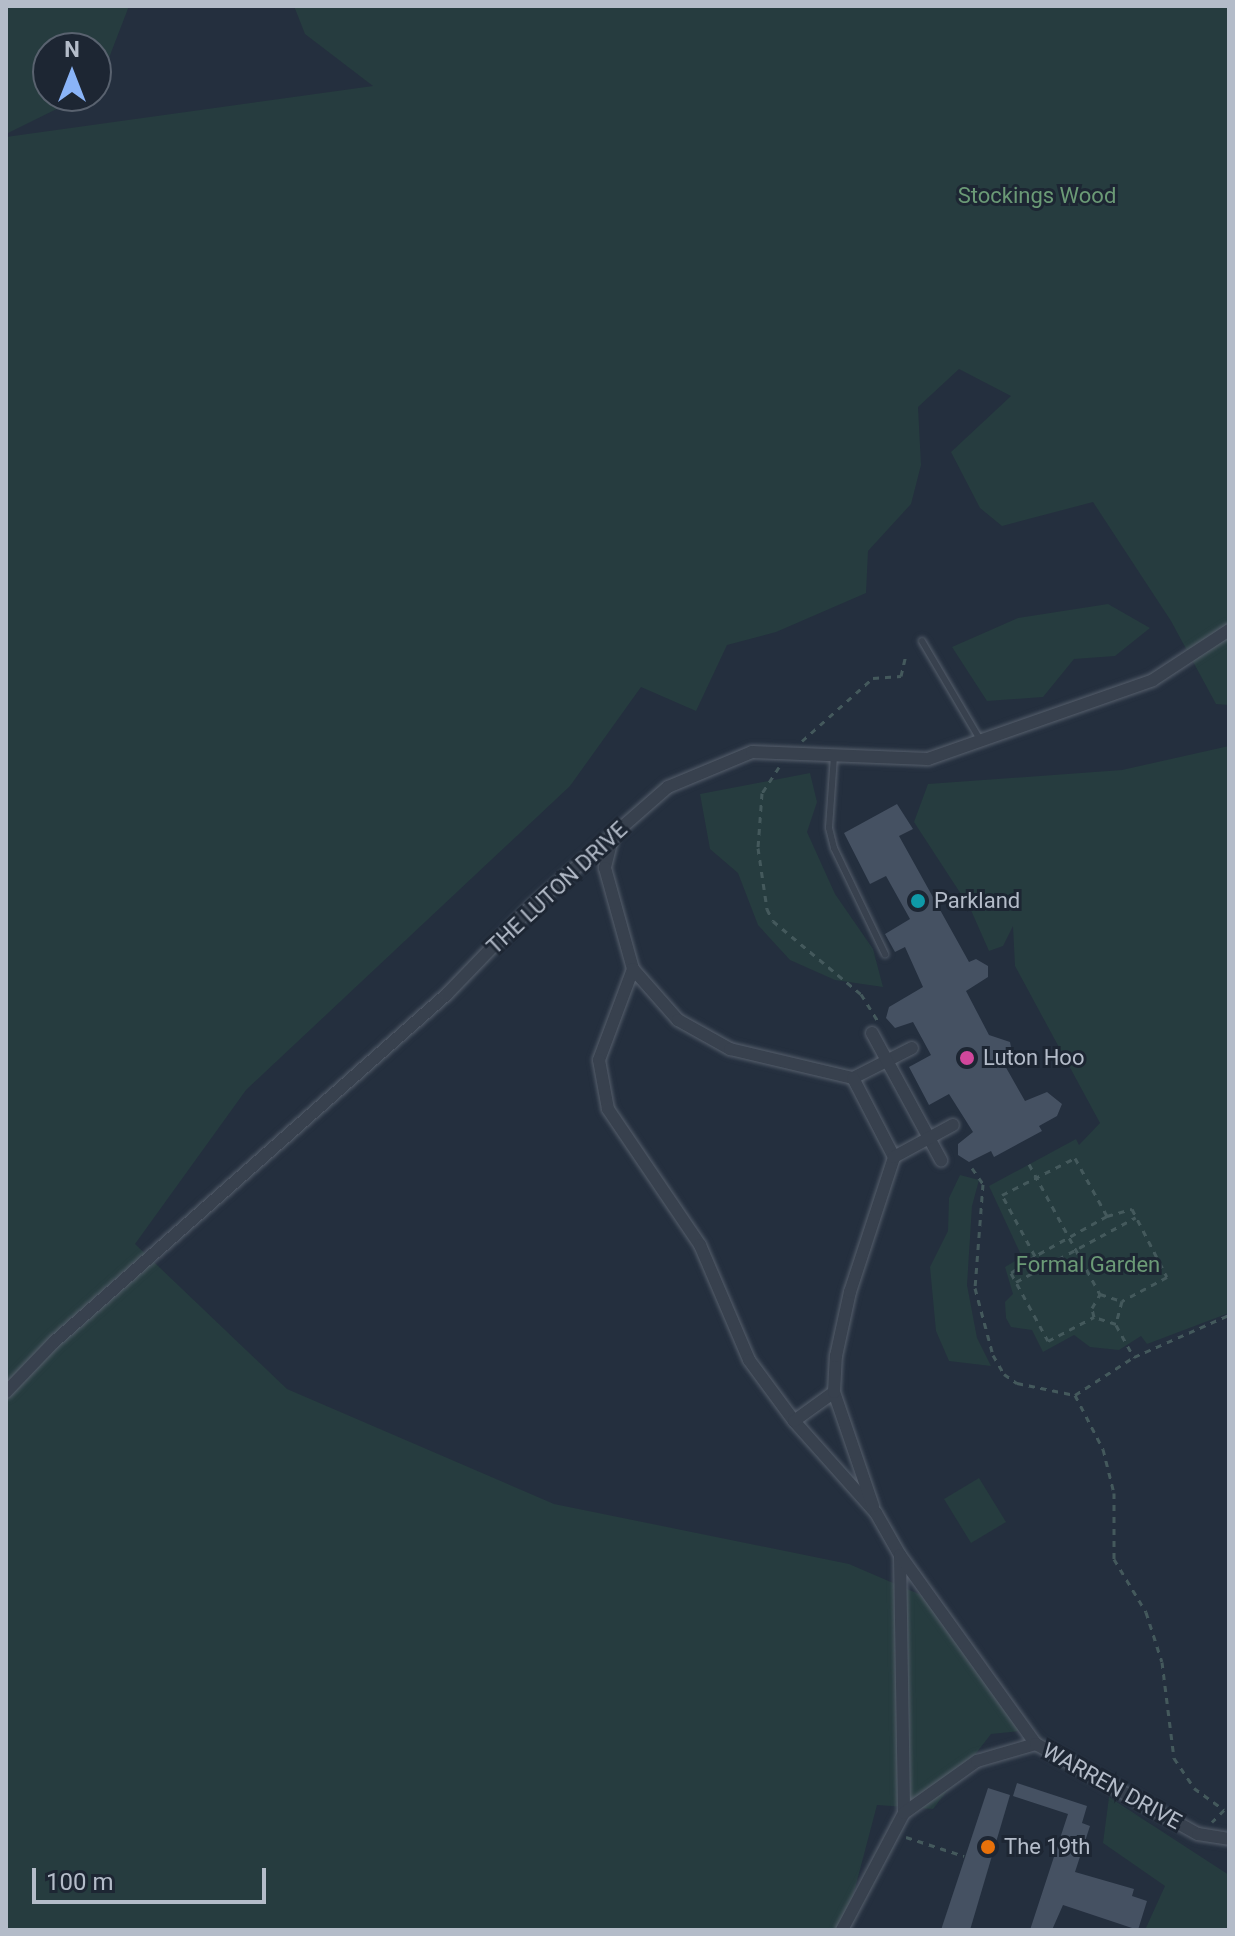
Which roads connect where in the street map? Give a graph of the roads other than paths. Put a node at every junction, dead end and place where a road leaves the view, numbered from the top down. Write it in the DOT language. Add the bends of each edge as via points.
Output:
graph roads {
  1 [pos="1229,630"];
  2 [pos="922,641"];
  3 [pos="981,741"];
  4 [pos="834,756"];
  5 [pos="613,835"];
  6 [pos="885,954"];
  7 [pos="633,969"];
  8 [pos="875,1027"];
  9 [pos="912,1048"];
  10 [pos="887,1061"];
  11 [pos="853,1078"];
  12 [pos="953,1125"];
  13 [pos="929,1138"];
  14 [pos="894,1157"];
  15 [pos="941,1160"];
  16 [pos="6,1392"];
  17 [pos="834,1392"];
  18 [pos="794,1421"];
  19 [pos="876,1513"];
  20 [pos="900,1555"];
  21 [pos="1036,1744"];
  22 [pos="904,1813"];
  23 [pos="1229,1839"];
  24 [pos="842,1930"];
  1 -- 3 [label="street, THE LUTON DRIVE" via="1153,680"];
  2 -- 3 [label="lane"];
  3 -- 4 [label="street, THE LUTON DRIVE" via="928,759"];
  4 -- 5 [label="street, THE LUTON DRIVE" via="752,752 668,787"];
  4 -- 6 [label="lane" via="829,828"];
  5 -- 7 [label="street" via="605,868"];
  5 -- 16 [label="street, THE LUTON DRIVE" via="533,905 447,994 54,1342"];
  7 -- 11 [label="street" via="678,1020 730,1049"];
  7 -- 18 [label="street" via="599,1060 608,1109 700,1245 749,1360"];
  8 -- 10 [label="street"];
  9 -- 10 [label="street"];
  10 -- 11 [label="street"];
  10 -- 13 [label="street"];
  11 -- 14 [label="street"];
  12 -- 13 [label="street"];
  13 -- 14 [label="street"];
  13 -- 15 [label="street"];
  14 -- 17 [label="street" via="850,1292"];
  17 -- 18 [label="street"];
  17 -- 19 [label="street"];
  18 -- 19 [label="street"];
  19 -- 20 [label="street"];
  20 -- 21 [label="street"];
  20 -- 22 [label="street"];
  21 -- 22 [label="street, WARREN DRIVE" via="977,1761"];
  21 -- 23 [label="street, WARREN DRIVE" via="1198,1834"];
  22 -- 24 [label="street, WARREN DRIVE"];
}
